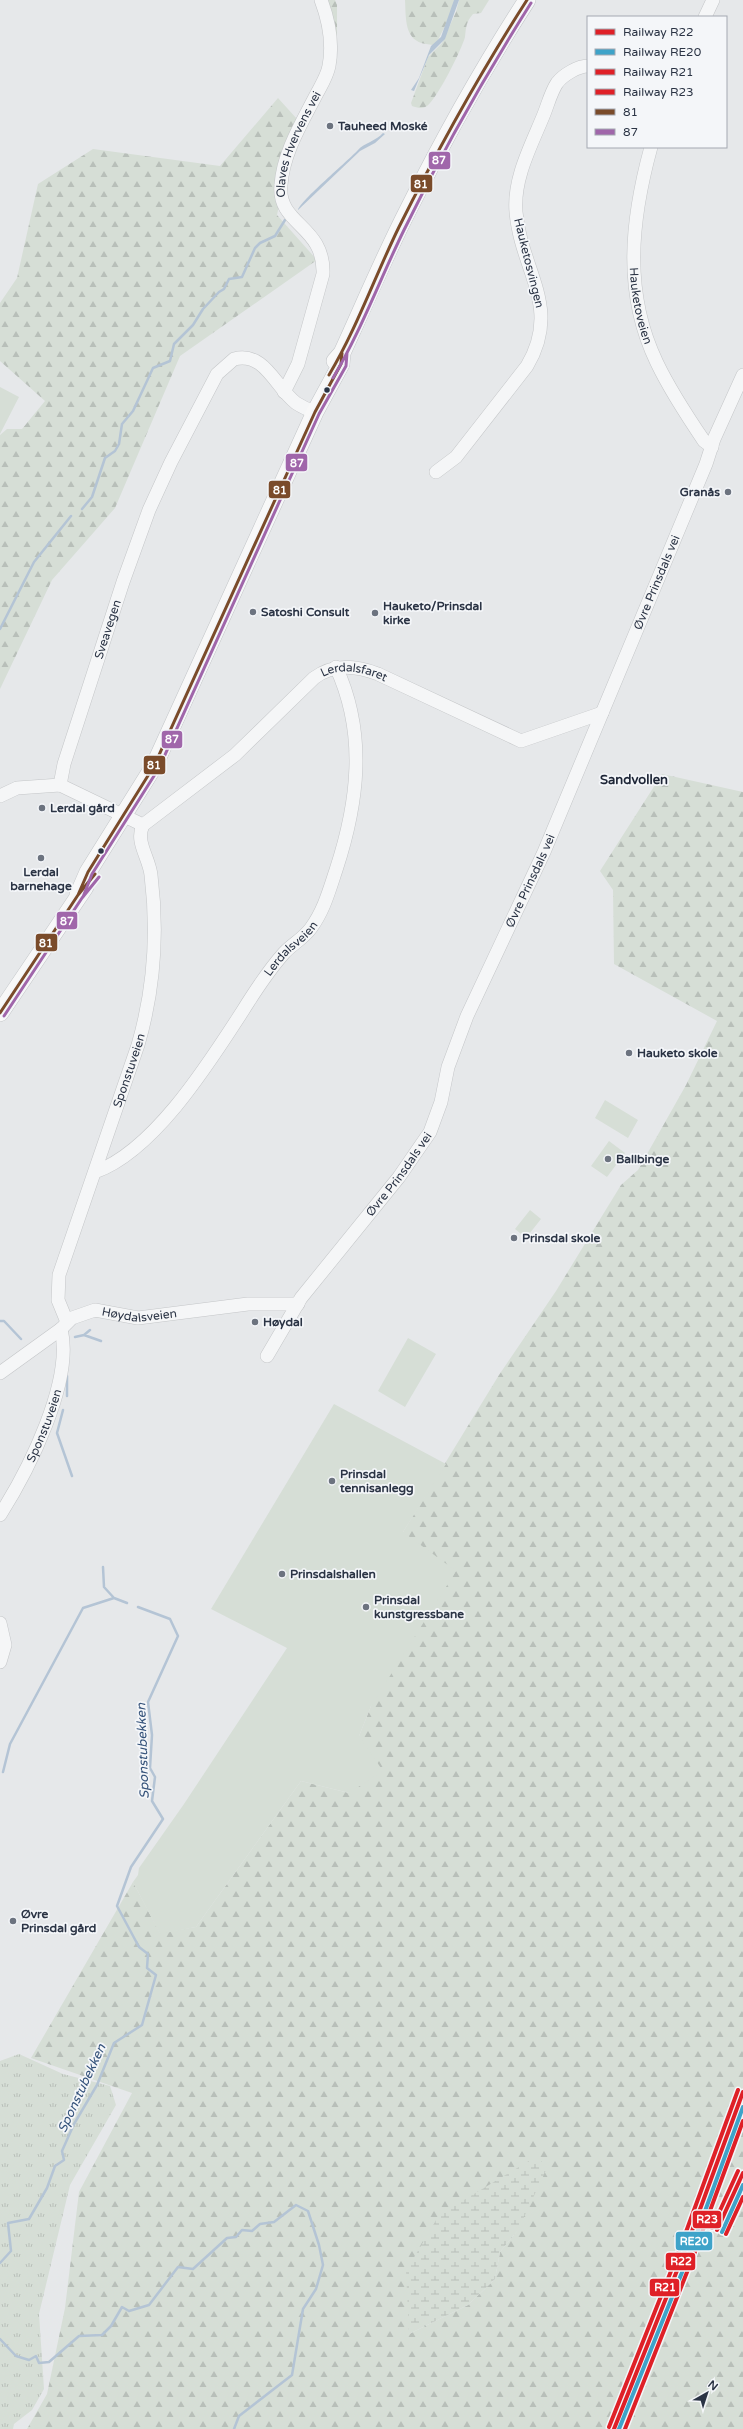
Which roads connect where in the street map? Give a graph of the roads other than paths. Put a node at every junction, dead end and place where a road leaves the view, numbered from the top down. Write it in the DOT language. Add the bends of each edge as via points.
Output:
graph roads {
  1 [pos="322,0"];
  2 [pos="527,0"];
  3 [pos="713,0"];
  4 [pos="705,16"];
  5 [pos="587,66"];
  6 [pos="651,148"];
  7 [pos="743,375"];
  8 [pos="284,392"];
  9 [pos="319,406"];
  10 [pos="712,447"];
  11 [pos="436,472"];
  12 [pos="336,667"];
  13 [pos="602,712"];
  14 [pos="60,785"];
  15 [pos="0,796"];
  16 [pos="133,820"];
  17 [pos="0,1013"];
  18 [pos="95,1172"];
  19 [pos="298,1304"];
  20 [pos="64,1326"];
  21 [pos="267,1356"];
  22 [pos="0,1373"];
  23 [pos="0,1515"];
  24 [pos="0,1623"];
  25 [pos="0,1662"];
  1 -- 8 [label="street, Olaves Hvervens vei" via="330,28 328,68 289,153 281,185 285,208 319,246 323,259 323,274 298,364"];
  2 -- 9 [label="main road" via="490,58 438,150 407,211 342,352 341,364"];
  3 -- 4 [label="street"];
  5 -- 11 [label="street, Hauketosvingen" via="578,68 557,83 524,163 517,187 516,212 521,240 541,307 541,331 536,351 459,454"];
  6 -- 10 [label="street, Hauketoveien" via="635,218 633,248 635,292 641,324 657,364 704,441"];
  7 -- 10 [label="street, Øvre Prinsdals vei"];
  8 -- 9 [label="street, Sveavegen" via="295,402"];
  8 -- 14 [label="street, Sveavegen" via="263,365 250,358 238,358 229,362 215,378 171,462 143,524 64,764"];
  9 -- 16 [label="main road" via="149,775 146,790"];
  10 -- 13 [label="street, Øvre Prinsdals vei"];
  12 -- 13 [label="street, Lerdalsfaret" via="358,668 378,674 521,741"];
  12 -- 16 [label="street, Lerdalsfaret" via="314,678 235,755"];
  12 -- 18 [label="street, Lerdalsveien" via="349,699 357,768 353,807 323,910 297,944 286,951 269,971 186,1095 140,1143 121,1158"];
  13 -- 19 [label="street, Øvre Prinsdals vei" via="544,852 467,1016 448,1067 441,1102 430,1132 399,1177 331,1259"];
  14 -- 15 [label="street" via="17,788"];
  14 -- 16 [label="street"];
  16 -- 17 [label="main road" via="78,895"];
  16 -- 18 [label="street, Sponstuveien" via="152,880 154,971 141,1036"];
  18 -- 20 [label="street, Sponstuveien" via="72,1232 58,1283"];
  19 -- 20 [label="street, Høydalsveien" via="248,1304 138,1318 95,1310"];
  19 -- 21 [label="street, Øvre Prinsdals vei"];
  20 -- 22 [label="street, Høydalsveien"];
  20 -- 23 [label="street, Sponstuveien" via="64,1344 52,1405 28,1467"];
  24 -- 25 [label="street" via="5,1645"];
}
